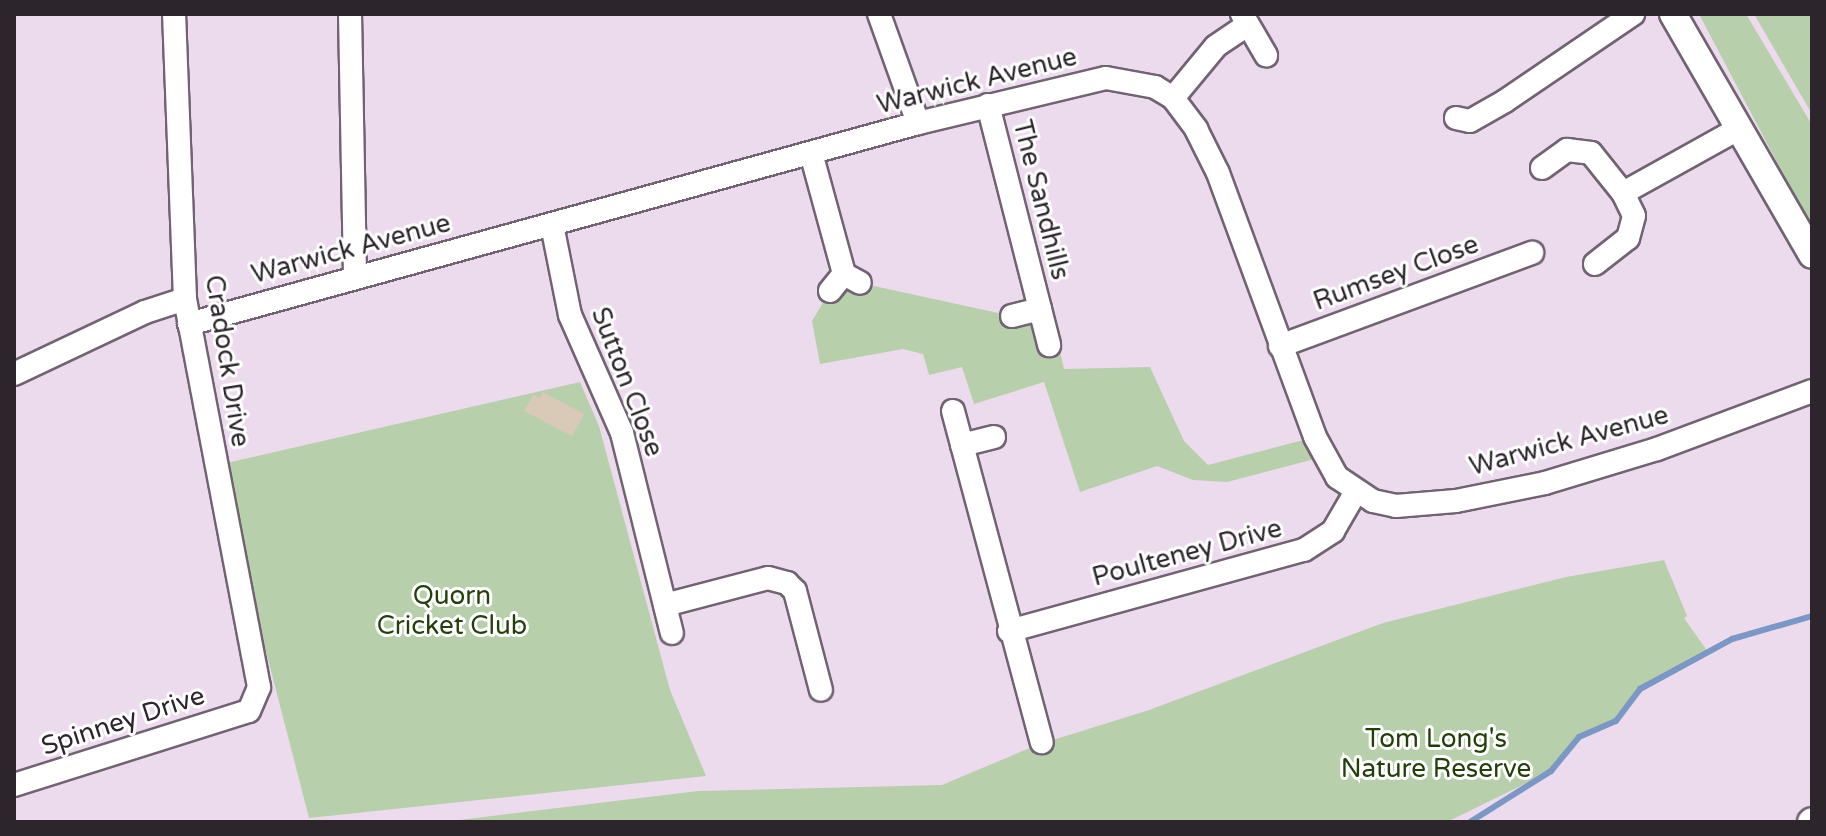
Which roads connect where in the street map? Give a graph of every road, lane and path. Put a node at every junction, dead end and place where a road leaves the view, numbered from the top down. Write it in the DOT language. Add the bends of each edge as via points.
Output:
graph roads {
  1 [pos="174,14"];
  2 [pos="350,14"];
  3 [pos="879,14"];
  4 [pos="1633,14"];
  5 [pos="1673,14"];
  6 [pos="1245,19"];
  7 [pos="1266,55"];
  8 [pos="1173,98"];
  9 [pos="988,105"];
  10 [pos="1456,118"];
  11 [pos="918,123"];
  12 [pos="1738,129"];
  13 [pos="811,153"];
  14 [pos="1542,168"];
  15 [pos="1623,193"];
  16 [pos="552,225"];
  17 [pos="1532,253"];
  18 [pos="1812,255"];
  19 [pos="1595,264"];
  20 [pos="355,274"];
  21 [pos="845,283"];
  22 [pos="185,299"];
  23 [pos="1040,309"];
  24 [pos="1012,316"];
  25 [pos="189,324"];
  26 [pos="1049,345"];
  27 [pos="1280,346"];
  28 [pos="14,374"];
  29 [pos="1812,391"];
  30 [pos="953,411"];
  31 [pos="994,437"];
  32 [pos="962,445"];
  33 [pos="1355,493"];
  34 [pos="665,605"];
  35 [pos="1009,631"];
  36 [pos="672,633"];
  37 [pos="821,690"];
  38 [pos="249,711"];
  39 [pos="1042,742"];
  40 [pos="14,785"];
  1 -- 22 [label="street, Cradock Drive"];
  2 -- 20 [label="street"];
  3 -- 11 [label="street"];
  4 -- 10 [label="street" via="1505,101 1470,121"];
  5 -- 12 [label="street"];
  6 -- 7 [label="street"];
  6 -- 8 [label="street"];
  8 -- 9 [label="street, Warwick Avenue" via="1144,84 1106,78"];
  8 -- 27 [label="street" via="1218,173"];
  9 -- 11 [label="street, Warwick Avenue"];
  9 -- 23 [label="street, The Sandhills"];
  11 -- 13 [label="street, Warwick Avenue"];
  12 -- 15 [label="street"];
  12 -- 18 [label="street"];
  13 -- 16 [label="street, Warwick Avenue"];
  13 -- 21 [label="street"];
  14 -- 15 [label="street" via="1567,150 1591,153"];
  15 -- 19 [label="street" via="1634,216 1628,238"];
  16 -- 20 [label="street, Warwick Avenue"];
  16 -- 34 [label="street, Sutton Close" via="570,315 622,433"];
  17 -- 27 [label="street, Rumsey Close"];
  20 -- 25 [label="street, Warwick Avenue"];
  22 -- 25 [label="street, Cradock Drive"];
  22 -- 28 [label="street" via="145,312"];
  23 -- 24 [label="street, The Sandhills"];
  23 -- 26 [label="street, The Sandhills"];
  25 -- 38 [label="street, Cradock Drive" via="259,687"];
  27 -- 33 [label="street" via="1315,437 1337,477"];
  29 -- 33 [label="street, Warwick Avenue" via="1657,449 1545,483 1456,501 1396,506"];
  30 -- 32 [label="street"];
  31 -- 32 [label="street"];
  32 -- 35 [label="street"];
  33 -- 35 [label="street, Poulteney Drive" via="1333,531 1304,550"];
  34 -- 36 [label="street, Sutton Close"];
  34 -- 37 [label="street" via="768,578 787,583 795,591"];
  35 -- 39 [label="street"];
  38 -- 40 [label="street, Spinney Drive"];
}
